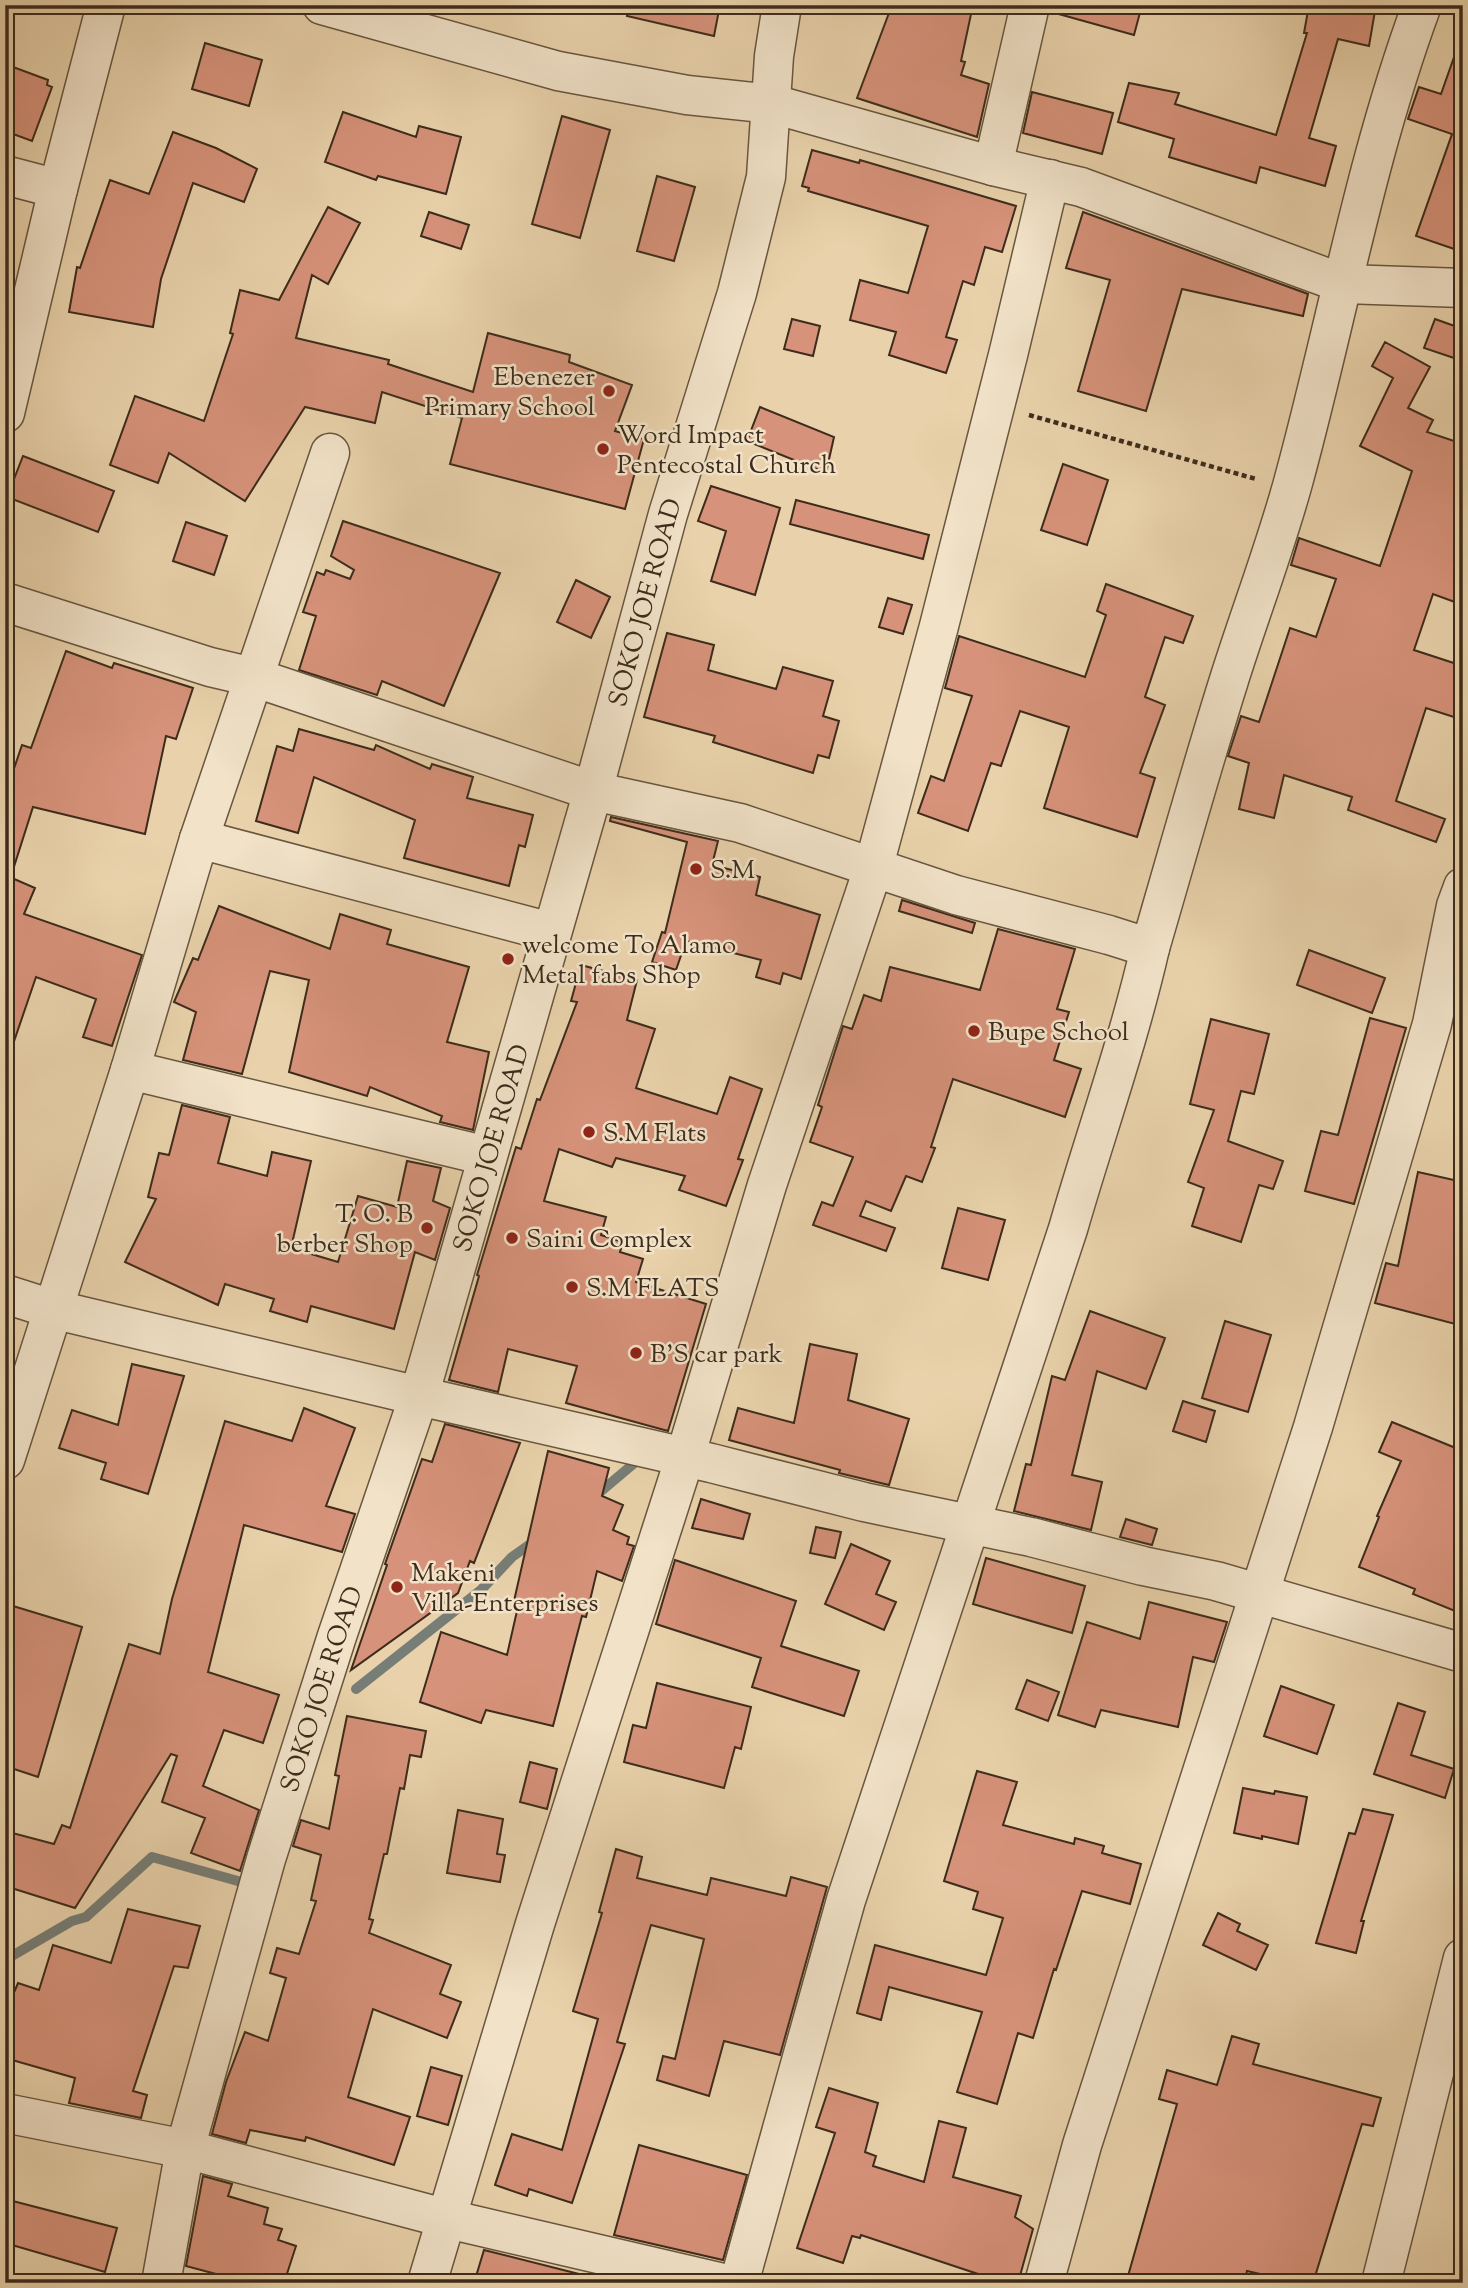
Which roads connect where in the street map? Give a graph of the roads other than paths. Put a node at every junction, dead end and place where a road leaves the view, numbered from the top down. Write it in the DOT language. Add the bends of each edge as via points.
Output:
graph roads {
  1 [pos="106,5"];
  2 [pos="323,5"];
  3 [pos="782,5"];
  4 [pos="1030,5"];
  5 [pos="1422,5"];
  6 [pos="773,104"];
  7 [pos="993,166"];
  8 [pos="5,175"];
  9 [pos="1050,179"];
  10 [pos="58,189"];
  11 [pos="1344,284"];
  12 [pos="1463,288"];
  13 [pos="5,413"];
  14 [pos="330,453"];
  15 [pos="5,602"];
  16 [pos="253,677"];
  17 [pos="593,791"];
  18 [pos="199,839"];
  19 [pos="873,869"];
  20 [pos="1463,887"];
  21 [pos="551,932"];
  22 [pos="1150,948"];
  23 [pos="1450,999"];
  24 [pos="131,1070"];
  25 [pos="487,1156"];
  26 [pos="5,1294"];
  27 [pos="52,1309"];
  28 [pos="419,1396"];
  29 [pos="685,1457"];
  30 [pos="5,1460"];
  31 [pos="972,1524"];
  32 [pos="1259,1595"];
  33 [pos="1463,1653"];
  34 [pos="1463,1958"];
  35 [pos="5,2113"];
  36 [pos="185,2149"];
  37 [pos="448,2220"];
  38 [pos="162,2283"];
  39 [pos="427,2283"];
  40 [pos="723,2283"];
  41 [pos="739,2283"];
  42 [pos="1044,2283"];
  43 [pos="1381,2283"];
  1 -- 10 [label="street"];
  2 -- 6 [label="street" via="558,71 687,95"];
  3 -- 6 [label="street, SOKO JOE ROAD"];
  4 -- 7 [label="street"];
  5 -- 11 [label="street" via="1397,72"];
  6 -- 7 [label="street"];
  6 -- 17 [label="street, SOKO JOE ROAD" via="766,177 737,293 668,514"];
  7 -- 9 [label="street"];
  8 -- 10 [label="street"];
  9 -- 11 [label="street"];
  9 -- 19 [label="street"];
  10 -- 13 [label="street"];
  11 -- 12 [label="street"];
  11 -- 22 [label="street" via="1291,489"];
  14 -- 16 [label="street"];
  15 -- 16 [label="street"];
  16 -- 17 [label="street"];
  16 -- 18 [label="street"];
  17 -- 19 [label="street" via="740,823"];
  17 -- 21 [label="street, SOKO JOE ROAD"];
  18 -- 21 [label="street"];
  18 -- 24 [label="street"];
  19 -- 22 [label="street"];
  19 -- 29 [label="street" via="766,1185"];
  20 -- 23 [label="street"];
  21 -- 25 [label="street, SOKO JOE ROAD"];
  22 -- 31 [label="street" via="1125,1047"];
  23 -- 32 [label="street" via="1428,1037"];
  24 -- 25 [label="street"];
  24 -- 27 [label="street"];
  25 -- 28 [label="street, SOKO JOE ROAD"];
  26 -- 27 [label="street"];
  27 -- 28 [label="street"];
  27 -- 30 [label="street"];
  28 -- 29 [label="street"];
  28 -- 36 [label="street, SOKO JOE ROAD" via="265,1858"];
  29 -- 31 [label="street"];
  29 -- 37 [label="street" via="540,1911"];
  31 -- 32 [label="street"];
  31 -- 41 [label="street" via="846,1900"];
  32 -- 33 [label="street"];
  32 -- 42 [label="street" via="1082,2144"];
  34 -- 43 [label="street"];
  35 -- 36 [label="street"];
  36 -- 37 [label="street"];
  36 -- 38 [label="street, SOKO JOE ROAD"];
  37 -- 39 [label="street"];
  37 -- 40 [label="street"];
}
